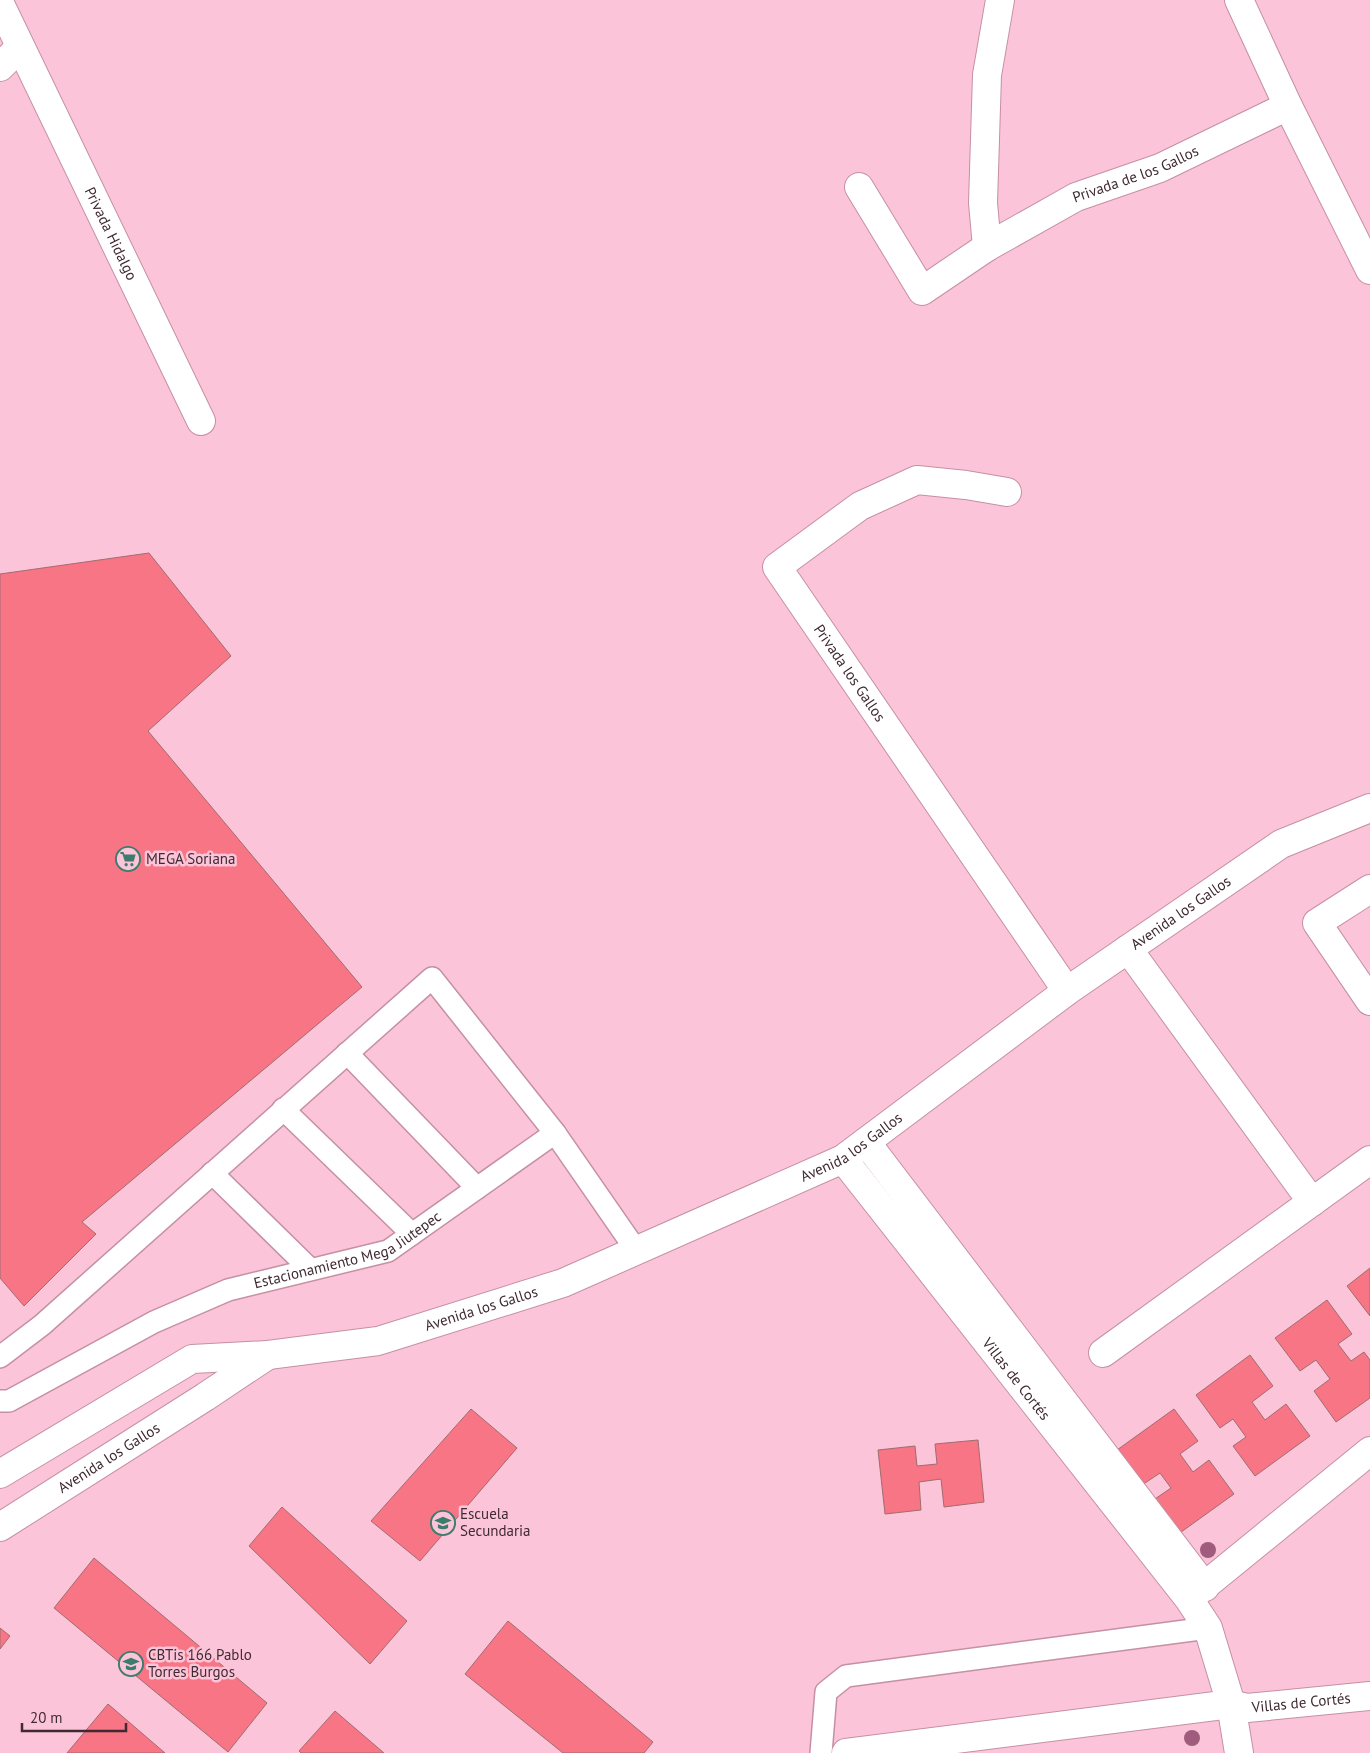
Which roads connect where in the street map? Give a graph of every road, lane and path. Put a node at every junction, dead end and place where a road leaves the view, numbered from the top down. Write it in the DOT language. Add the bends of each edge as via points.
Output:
graph roads {
  1 [pos="1000,0"];
  2 [pos="1240,0"];
  3 [pos="0,4"];
  4 [pos="20,46"];
  5 [pos="0,67"];
  6 [pos="1288,106"];
  7 [pos="859,187"];
  8 [pos="987,247"];
  9 [pos="1370,270"];
  10 [pos="201,422"];
  11 [pos="1007,492"];
  12 [pos="1370,808"];
  13 [pos="1370,889"];
  14 [pos="1128,949"];
  15 [pos="1067,991"];
  16 [pos="1370,1001"];
  17 [pos="347,1053"];
  18 [pos="284,1109"];
  19 [pos="555,1133"];
  20 [pos="866,1142"];
  21 [pos="843,1160"];
  22 [pos="1370,1160"];
  23 [pos="212,1173"];
  24 [pos="477,1188"];
  25 [pos="1312,1202"];
  26 [pos="412,1234"];
  27 [pos="636,1250"];
  28 [pos="310,1270"];
  29 [pos="1103,1353"];
  30 [pos="268,1355"];
  31 [pos="0,1357"];
  32 [pos="2,1400"];
  33 [pos="1370,1451"];
  34 [pos="0,1474"];
  35 [pos="0,1527"];
  36 [pos="1197,1593"];
  37 [pos="1208,1628"];
  38 [pos="1370,1696"];
  39 [pos="1231,1704"];
  40 [pos="821,1753"];
  41 [pos="846,1753"];
  42 [pos="1239,1753"];
  1 -- 8 [label="street" via="987,75 983,203"];
  2 -- 6 [label="street"];
  3 -- 4 [label="street, Privada Hidalgo"];
  4 -- 5 [label="street"];
  4 -- 10 [label="street, Privada Hidalgo"];
  6 -- 8 [label="street, Privada de los Gallos" via="1160,168 1076,197"];
  6 -- 9 [label="street"];
  7 -- 8 [label="street, Privada de los Gallos" via="922,291"];
  11 -- 15 [label="street, Privada los Gallos" via="917,480 860,506 777,568"];
  12 -- 14 [label="street, Avenida los Gallos" via="1281,844"];
  13 -- 16 [label="street" via="1317,923"];
  14 -- 15 [label="street, Avenida los Gallos"];
  14 -- 25 [label="street"];
  15 -- 20 [label="street, Avenida los Gallos"];
  17 -- 18 [label="lane"];
  17 -- 19 [label="lane" via="432,978"];
  17 -- 24 [label="lane"];
  18 -- 23 [label="lane"];
  18 -- 26 [label="lane"];
  19 -- 24 [label="lane, Estacionamiento Mega Jiutepec"];
  19 -- 27 [label="lane"];
  20 -- 21 [label="street, Avenida los Gallos"];
  20 -- 36 [label="street"];
  21 -- 27 [label="street, Avenida los Gallos"];
  21 -- 36 [label="street, Villas de Cortés"];
  22 -- 25 [label="street"];
  23 -- 28 [label="lane"];
  23 -- 31 [label="lane" via="42,1325"];
  24 -- 26 [label="lane, Estacionamiento Mega Jiutepec"];
  25 -- 29 [label="street"];
  26 -- 28 [label="lane, Estacionamiento Mega Jiutepec" via="388,1250"];
  27 -- 30 [label="street, Avenida los Gallos" via="563,1283 378,1341"];
  28 -- 32 [label="lane, Estacionamiento Mega Jiutepec" via="228,1290 163,1318"];
  30 -- 34 [label="street, Avenida los Gallos" via="192,1359"];
  30 -- 35 [label="street, Avenida los Gallos"];
  33 -- 36 [label="street"];
  36 -- 37 [label="street, Villas de Cortés" via="1188,1598"];
  37 -- 39 [label="street, Villas de Cortés"];
  37 -- 40 [label="lane" via="846,1676 826,1692"];
  38 -- 39 [label="street, Villas de Cortés" via="1247,1708"];
  39 -- 41 [label="street, Villas de Cortés"];
  39 -- 42 [label="street, Villas de Cortés"];
}
